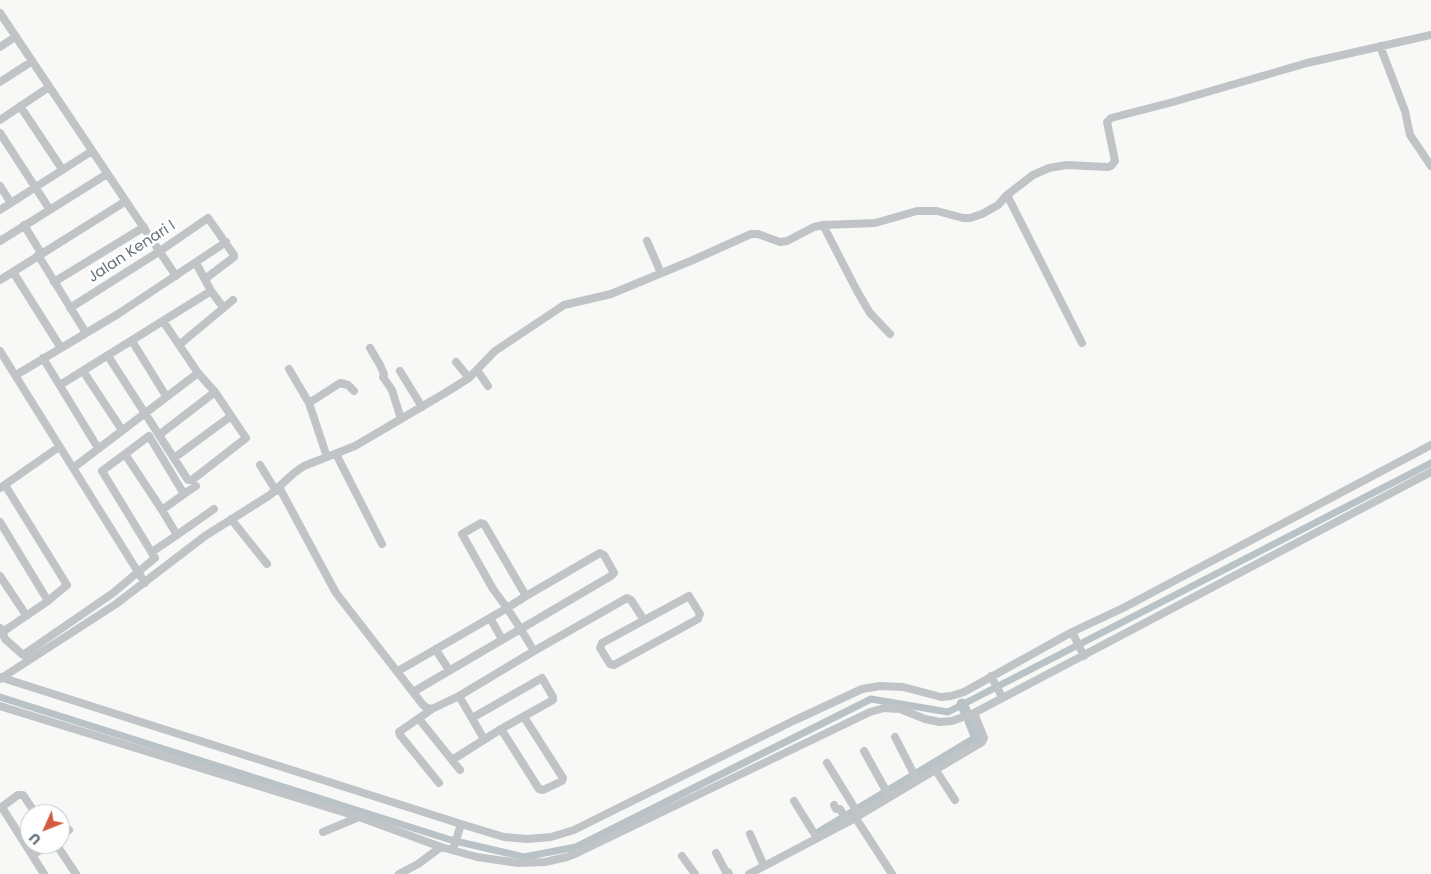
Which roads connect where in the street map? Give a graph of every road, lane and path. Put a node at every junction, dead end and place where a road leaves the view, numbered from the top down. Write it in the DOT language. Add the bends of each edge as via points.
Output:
graph roads {
  1 [pos="0,13"];
  2 [pos="1431,35"];
  3 [pos="15,36"];
  4 [pos="1380,46"];
  5 [pos="0,47"];
  6 [pos="31,62"];
  7 [pos="0,82"];
  8 [pos="50,88"];
  9 [pos="20,106"];
  10 [pos="0,120"];
  11 [pos="0,133"];
  12 [pos="92,151"];
  13 [pos="1431,166"];
  14 [pos="62,169"];
  15 [pos="107,174"];
  16 [pos="0,186"];
  17 [pos="36,186"];
  18 [pos="1007,195"];
  19 [pos="126,201"];
  20 [pos="11,203"];
  21 [pos="0,210"];
  22 [pos="50,210"];
  23 [pos="24,225"];
  24 [pos="823,225"];
  25 [pos="144,227"];
  26 [pos="0,241"];
  27 [pos="647,241"];
  28 [pos="226,242"];
  29 [pos="160,251"];
  30 [pos="40,254"];
  31 [pos="196,263"];
  32 [pos="13,272"];
  33 [pos="661,273"];
  34 [pos="176,276"];
  35 [pos="205,279"];
  36 [pos="0,280"];
  37 [pos="54,282"];
  38 [pos="211,291"];
  39 [pos="233,300"];
  40 [pos="223,307"];
  41 [pos="70,308"];
  42 [pos="163,321"];
  43 [pos="86,333"];
  44 [pos="890,334"];
  45 [pos="132,342"];
  46 [pos="1082,343"];
  47 [pos="179,345"];
  48 [pos="61,348"];
  49 [pos="370,348"];
  50 [pos="0,351"];
  51 [pos="108,356"];
  52 [pos="43,358"];
  53 [pos="456,362"];
  54 [pos="289,369"];
  55 [pos="477,370"];
  56 [pos="83,371"];
  57 [pos="400,371"];
  58 [pos="198,373"];
  59 [pos="16,375"];
  60 [pos="469,378"];
  61 [pos="60,385"];
  62 [pos="488,386"];
  63 [pos="354,391"];
  64 [pos="215,392"];
  65 [pos="166,396"];
  66 [pos="309,403"];
  67 [pos="422,407"];
  68 [pos="145,414"];
  69 [pos="230,416"];
  70 [pos="401,419"];
  71 [pos="122,430"];
  72 [pos="159,435"];
  73 [pos="1431,445"];
  74 [pos="59,447"];
  75 [pos="98,448"];
  76 [pos="125,454"];
  77 [pos="336,454"];
  78 [pos="326,457"];
  79 [pos="174,458"];
  80 [pos="260,465"];
  81 [pos="73,468"];
  82 [pos="1431,472"];
  83 [pos="2,486"];
  84 [pos="196,486"];
  85 [pos="278,489"];
  86 [pos="184,494"];
  87 [pos="214,509"];
  88 [pos="162,510"];
  89 [pos="231,519"];
  90 [pos="0,522"];
  91 [pos="177,535"];
  92 [pos="382,544"];
  93 [pos="152,552"];
  94 [pos="267,564"];
  95 [pos="138,572"];
  96 [pos="0,576"];
  97 [pos="146,583"];
  98 [pos="526,596"];
  99 [pos="48,601"];
  100 [pos="507,608"];
  101 [pos="26,615"];
  102 [pos="490,618"];
  103 [pos="644,620"];
  104 [pos="520,628"];
  105 [pos="1,630"];
  106 [pos="1073,634"];
  107 [pos="502,639"];
  108 [pos="436,650"];
  109 [pos="534,651"];
  110 [pos="23,654"];
  111 [pos="1084,655"];
  112 [pos="449,670"];
  113 [pos="398,671"];
  114 [pos="11,672"];
  115 [pos="1,678"];
  116 [pos="992,679"];
  117 [pos="413,692"];
  118 [pos="1001,694"];
  119 [pos="459,696"];
  120 [pos="0,706"];
  121 [pos="432,709"];
  122 [pos="974,713"];
  123 [pos="524,716"];
  124 [pos="472,718"];
  125 [pos="419,719"];
  126 [pos="501,729"];
  127 [pos="895,737"];
  128 [pos="484,739"];
  129 [pos="864,752"];
  130 [pos="452,760"];
  131 [pos="827,763"];
  132 [pos="935,769"];
  133 [pos="460,770"];
  134 [pos="916,778"];
  135 [pos="439,783"];
  136 [pos="888,794"];
  137 [pos="955,800"];
  138 [pos="794,801"];
  139 [pos="30,804"];
  140 [pos="834,805"];
  141 [pos="852,816"];
  142 [pos="359,817"];
  143 [pos="460,827"];
  144 [pos="323,832"];
  145 [pos="750,834"];
  146 [pos="20,836"];
  147 [pos="816,836"];
  148 [pos="441,847"];
  149 [pos="454,848"];
  150 [pos="716,853"];
  151 [pos="36,854"];
  152 [pos="63,854"];
  153 [pos="33,856"];
  154 [pos="682,856"];
  155 [pos="763,864"];
  156 [pos="752,873"];
  157 [pos="44,874"];
  158 [pos="76,874"];
  159 [pos="399,874"];
  160 [pos="695,874"];
  161 [pos="729,874"];
  162 [pos="892,874"];
  1 -- 3 [label="street"];
  2 -- 4 [label="street"];
  3 -- 5 [label="street"];
  3 -- 6 [label="street"];
  4 -- 13 [label="street" via="1405,111 1410,135"];
  4 -- 18 [label="street" via="1307,63 1112,118 1107,122 1115,161 1112,166 1049,168 1033,175"];
  6 -- 7 [label="street"];
  6 -- 8 [label="street"];
  8 -- 9 [label="street"];
  8 -- 12 [label="street"];
  9 -- 10 [label="street"];
  9 -- 14 [label="street"];
  11 -- 17 [label="street"];
  12 -- 14 [label="street"];
  12 -- 15 [label="street"];
  14 -- 17 [label="street"];
  15 -- 19 [label="street"];
  15 -- 22 [label="street"];
  16 -- 20 [label="street"];
  17 -- 20 [label="street"];
  17 -- 22 [label="street"];
  18 -- 24 [label="street" via="998,205 970,218 937,210 917,211 876,223"];
  18 -- 46 [label="street"];
  19 -- 25 [label="street"];
  19 -- 30 [label="street"];
  20 -- 21 [label="street"];
  22 -- 23 [label="street"];
  23 -- 26 [label="street"];
  23 -- 30 [label="street"];
  24 -- 33 [label="street" via="780,242 752,234"];
  24 -- 44 [label="street" via="870,313"];
  25 -- 29 [label="street"];
  25 -- 37 [label="street"];
  27 -- 33 [label="street"];
  28 -- 29 [label="street, Jalan Kenari I" via="208,218"];
  28 -- 31 [label="street"];
  28 -- 35 [label="street" via="234,257"];
  29 -- 34 [label="street"];
  29 -- 41 [label="street, Jalan Kenari I"];
  30 -- 32 [label="street"];
  30 -- 37 [label="street"];
  31 -- 34 [label="street"];
  31 -- 35 [label="street"];
  32 -- 36 [label="street"];
  32 -- 48 [label="street"];
  33 -- 55 [label="street" via="611,294 564,305 495,351"];
  34 -- 43 [label="street"];
  35 -- 38 [label="street"];
  37 -- 41 [label="street"];
  38 -- 40 [label="street"];
  38 -- 42 [label="street"];
  39 -- 40 [label="street"];
  40 -- 47 [label="street"];
  41 -- 43 [label="street"];
  42 -- 45 [label="street"];
  42 -- 47 [label="street"];
  43 -- 48 [label="street"];
  45 -- 51 [label="street"];
  45 -- 65 [label="street"];
  47 -- 58 [label="street"];
  48 -- 52 [label="street"];
  49 -- 70 [label="street" via="392,390"];
  50 -- 59 [label="street"];
  51 -- 56 [label="street"];
  51 -- 68 [label="street"];
  52 -- 59 [label="street"];
  52 -- 61 [label="street"];
  53 -- 60 [label="street"];
  54 -- 66 [label="street"];
  55 -- 60 [label="street"];
  55 -- 62 [label="street"];
  56 -- 61 [label="street"];
  56 -- 71 [label="street"];
  57 -- 67 [label="street"];
  58 -- 64 [label="street"];
  58 -- 65 [label="street"];
  59 -- 74 [label="street"];
  60 -- 67 [label="street"];
  61 -- 75 [label="street"];
  63 -- 66 [label="street" via="340,383"];
  64 -- 69 [label="street"];
  64 -- 72 [label="street"];
  65 -- 68 [label="street"];
  66 -- 78 [label="street"];
  67 -- 70 [label="street"];
  68 -- 71 [label="street"];
  68 -- 72 [label="street"];
  69 -- 79 [label="street"];
  69 -- 79 [label="street" via="246,439 192,480 188,480"];
  70 -- 77 [label="street"];
  71 -- 75 [label="street"];
  72 -- 79 [label="street"];
  73 -- 106 [label="street"];
  74 -- 81 [label="street"];
  74 -- 83 [label="street"];
  75 -- 81 [label="street"];
  76 -- 86 [label="street" via="149,436"];
  76 -- 88 [label="street"];
  76 -- 93 [label="street" via="102,472"];
  77 -- 78 [label="street"];
  77 -- 92 [label="street"];
  78 -- 85 [label="street" via="304,466"];
  80 -- 85 [label="street"];
  81 -- 95 [label="street"];
  82 -- 111 [label="street"];
  83 -- 99 [label="street" via="67,585"];
  84 -- 86 [label="street"];
  85 -- 89 [label="street"];
  85 -- 113 [label="street" via="336,593"];
  86 -- 88 [label="street"];
  87 -- 91 [label="street"];
  88 -- 91 [label="street"];
  89 -- 94 [label="street"];
  89 -- 97 [label="street"];
  90 -- 99 [label="street"];
  91 -- 93 [label="street"];
  93 -- 95 [label="street" via="155,558"];
  95 -- 97 [label="street"];
  95 -- 110 [label="street" via="113,594"];
  96 -- 101 [label="street"];
  97 -- 114 [label="street"];
  98 -- 100 [label="street"];
  98 -- 100 [label="street" via="484,524 478,523 463,535"];
  98 -- 104 [label="street" via="600,554 604,555 614,573"];
  99 -- 101 [label="street"];
  100 -- 102 [label="street"];
  100 -- 104 [label="street"];
  101 -- 105 [label="street"];
  102 -- 107 [label="street"];
  102 -- 108 [label="street"];
  103 -- 103 [label="street" via="686,597 691,598 700,614 698,619 612,665 600,645"];
  103 -- 109 [label="street" via="627,598"];
  104 -- 107 [label="street"];
  104 -- 109 [label="street"];
  105 -- 110 [label="street" via="5,639"];
  106 -- 111 [label="street"];
  106 -- 116 [label="street"];
  107 -- 112 [label="street"];
  108 -- 112 [label="street"];
  108 -- 113 [label="street"];
  109 -- 119 [label="street"];
  110 -- 114 [label="street"];
  111 -- 118 [label="street"];
  112 -- 117 [label="street"];
  113 -- 117 [label="street"];
  114 -- 115 [label="street"];
  115 -- 143 [label="street"];
  116 -- 118 [label="street"];
  116 -- 143 [label="street" via="964,692 941,697 903,687 862,689 563,834 527,839"];
  117 -- 121 [label="street" via="423,706"];
  118 -- 122 [label="street"];
  119 -- 121 [label="street"];
  119 -- 124 [label="street"];
  120 -- 142 [label="street"];
  121 -- 125 [label="street"];
  122 -- 132 [label="street" via="984,740"];
  122 -- 149 [label="street" via="940,722 900,709 884,708 870,712 567,857 518,863 477,857"];
  123 -- 124 [label="street" via="553,699 542,678"];
  123 -- 126 [label="street"];
  123 -- 126 [label="street" via="563,778 562,782 539,789"];
  124 -- 128 [label="street"];
  125 -- 130 [label="street"];
  125 -- 135 [label="street" via="401,729 400,735"];
  126 -- 128 [label="street"];
  127 -- 134 [label="street"];
  128 -- 130 [label="street"];
  129 -- 136 [label="street"];
  130 -- 133 [label="street"];
  131 -- 141 [label="street"];
  132 -- 134 [label="street"];
  132 -- 137 [label="street"];
  134 -- 136 [label="street"];
  136 -- 141 [label="street"];
  138 -- 147 [label="street"];
  139 -- 146 [label="street" via="24,795 18,795 3,806"];
  140 -- 141 [label="street"];
  141 -- 147 [label="street"];
  141 -- 162 [label="street"];
  142 -- 144 [label="street"];
  142 -- 148 [label="street"];
  143 -- 149 [label="street"];
  145 -- 155 [label="street"];
  147 -- 155 [label="street"];
  148 -- 149 [label="street"];
  148 -- 159 [label="street"];
  150 -- 161 [label="street"];
  151 -- 153 [label="street"];
  152 -- 158 [label="street"];
  153 -- 157 [label="street"];
  154 -- 160 [label="street"];
  155 -- 156 [label="street"];
}
